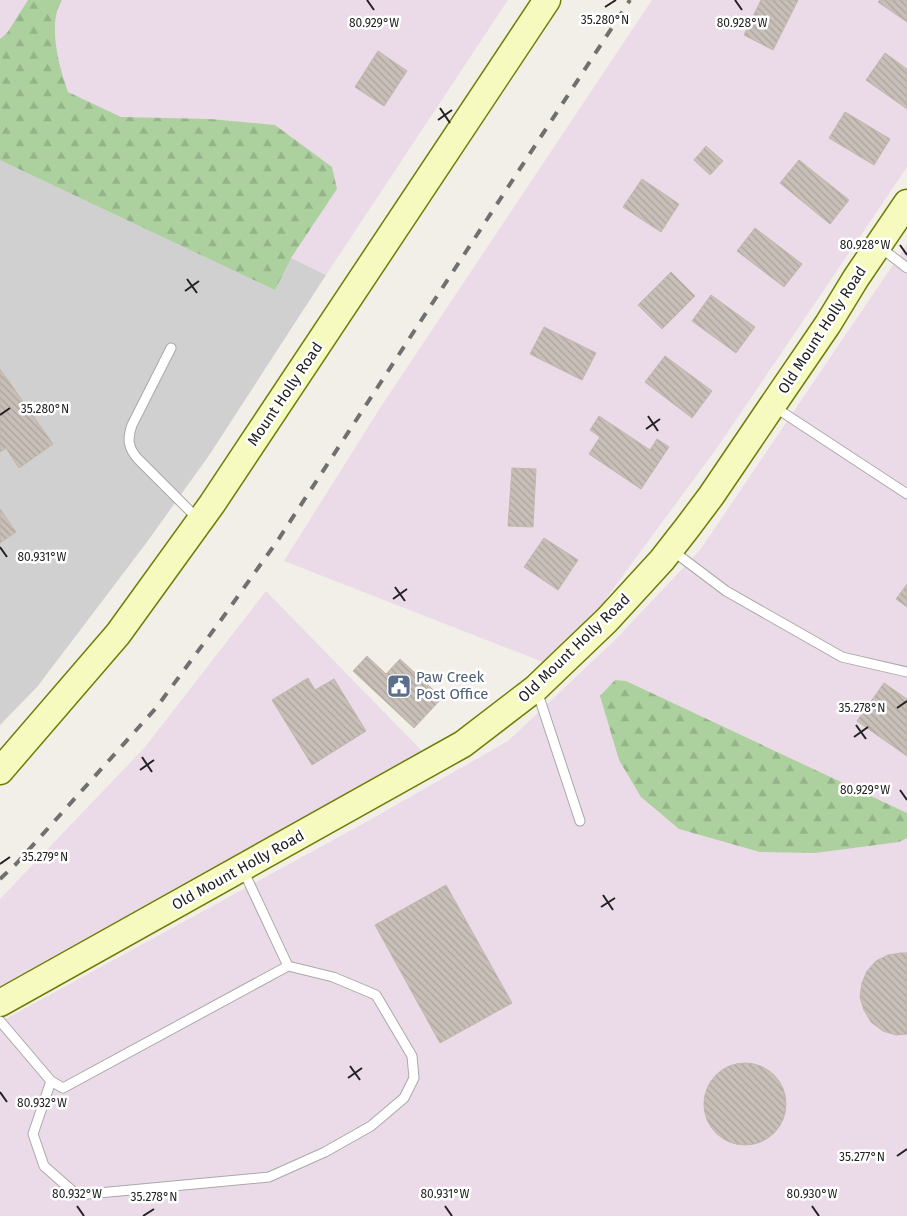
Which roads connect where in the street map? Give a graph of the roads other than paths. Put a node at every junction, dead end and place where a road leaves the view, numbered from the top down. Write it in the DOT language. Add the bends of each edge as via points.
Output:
graph roads {
  1 [pos="547,0"];
  2 [pos="907,203"];
  3 [pos="878,246"];
  4 [pos="907,268"];
  5 [pos="170,348"];
  6 [pos="772,406"];
  7 [pos="907,494"];
  8 [pos="200,521"];
  9 [pos="670,549"];
  10 [pos="907,672"];
  11 [pos="536,688"];
  12 [pos="0,771"];
  13 [pos="580,821"];
  14 [pos="242,868"];
  15 [pos="288,966"];
  16 [pos="0,1003"];
  17 [pos="0,1021"];
  18 [pos="51,1081"];
  1 -- 8 [label="street, Mount Holly Road"];
  2 -- 3 [label="street, Old Mount Holly Road"];
  3 -- 4 [label="lane"];
  3 -- 6 [label="street, Old Mount Holly Road"];
  5 -- 8 [label="lane" via="132,425 128,443 138,459"];
  6 -- 7 [label="lane"];
  6 -- 9 [label="street, Old Mount Holly Road" via="711,496"];
  8 -- 12 [label="street, Mount Holly Road" via="118,634"];
  9 -- 10 [label="lane" via="726,591 842,656"];
  9 -- 11 [label="street, Old Mount Holly Road" via="607,620"];
  11 -- 13 [label="lane"];
  11 -- 14 [label="street, Old Mount Holly Road" via="463,744"];
  14 -- 15 [label="lane"];
  14 -- 16 [label="street, Old Mount Holly Road"];
  15 -- 18 [label="lane" via="63,1088"];
  15 -- 18 [label="lane" via="333,977 376,995 412,1056 414,1078 404,1098 371,1126 325,1152 269,1177 77,1195 44,1166 33,1134"];
  17 -- 18 [label="lane"];
}
